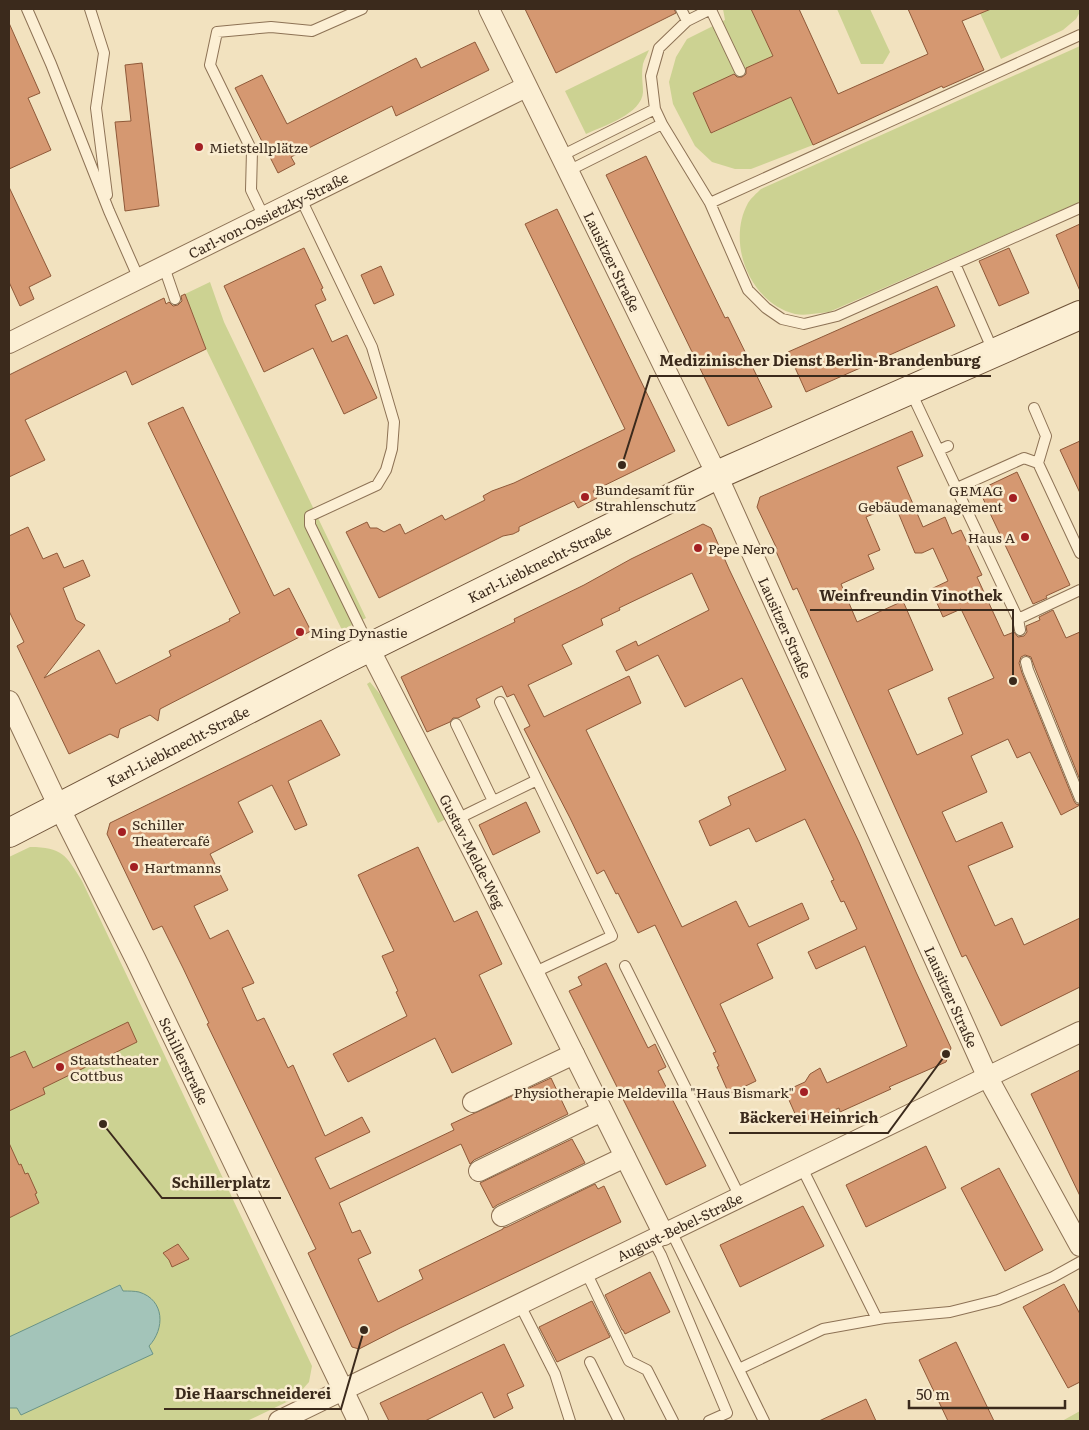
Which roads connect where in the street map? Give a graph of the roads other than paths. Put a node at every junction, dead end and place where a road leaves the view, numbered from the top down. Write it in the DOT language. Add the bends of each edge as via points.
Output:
graph roads {
  1 [pos="27,9"];
  2 [pos="90,9"];
  3 [pos="362,9"];
  4 [pos="489,9"];
  5 [pos="682,9"];
  6 [pos="711,9"];
  7 [pos="687,21"];
  8 [pos="1080,35"];
  9 [pos="740,71"];
  10 [pos="526,87"];
  11 [pos="655,109"];
  12 [pos="662,124"];
  13 [pos="564,163"];
  14 [pos="301,199"];
  15 [pos="710,203"];
  16 [pos="1080,208"];
  17 [pos="108,211"];
  18 [pos="264,217"];
  19 [pos="955,264"];
  20 [pos="164,267"];
  21 [pos="140,279"];
  22 [pos="175,299"];
  23 [pos="1080,315"];
  24 [pos="9,343"];
  25 [pos="994,353"];
  26 [pos="910,390"];
  27 [pos="1034,408"];
  28 [pos="1038,463"];
  29 [pos="717,475"];
  30 [pos="957,488"];
  31 [pos="1080,552"];
  32 [pos="1080,590"];
  33 [pos="1018,619"];
  34 [pos="1020,630"];
  35 [pos="370,648"];
  36 [pos="1026,662"];
  37 [pos="9,701"];
  38 [pos="500,702"];
  39 [pos="456,724"];
  40 [pos="538,780"];
  41 [pos="1080,798"];
  42 [pos="493,802"];
  43 [pos="59,807"];
  44 [pos="457,819"];
  45 [pos="9,833"];
  46 [pos="625,966"];
  47 [pos="534,973"];
  48 [pos="1080,1032"];
  49 [pos="574,1054"];
  50 [pos="988,1078"];
  51 [pos="473,1102"];
  52 [pos="602,1111"];
  53 [pos="625,1157"];
  54 [pos="802,1168"];
  55 [pos="479,1171"];
  56 [pos="740,1197"];
  57 [pos="502,1216"];
  58 [pos="663,1235"];
  59 [pos="1080,1246"];
  60 [pos="1080,1262"];
  61 [pos="586,1272"];
  62 [pos="520,1305"];
  63 [pos="877,1320"];
  64 [pos="590,1362"];
  65 [pos="739,1369"];
  66 [pos="343,1390"];
  67 [pos="729,1417"];
  68 [pos="279,1421"];
  69 [pos="358,1421"];
  70 [pos="570,1421"];
  71 [pos="619,1421"];
  72 [pos="673,1421"];
  73 [pos="709,1421"];
  74 [pos="764,1421"];
  1 -- 17 [label="lane"];
  2 -- 17 [label="lane" via="104,53 96,108"];
  3 -- 18 [label="lane" via="312,31 271,27 217,32 210,65 252,151 251,190"];
  4 -- 10 [label="street, Lausitzer Straße"];
  5 -- 7 [label="lane"];
  6 -- 7 [label="lane"];
  6 -- 9 [label="lane"];
  7 -- 11 [label="lane" via="659,48 651,76"];
  8 -- 15 [label="lane"];
  10 -- 13 [label="street, Lausitzer Straße"];
  10 -- 14 [label="street, Carl-von-Ossietzky-Straße"];
  11 -- 12 [label="lane"];
  11 -- 13 [label="lane"];
  12 -- 13 [label="lane"];
  12 -- 15 [label="lane"];
  13 -- 29 [label="street, Lausitzer Straße"];
  14 -- 18 [label="street, Carl-von-Ossietzky-Straße"];
  14 -- 35 [label="lane" via="372,347 394,422 386,470 376,485 310,516 310,525"];
  15 -- 19 [label="lane" via="748,290 782,319 804,324 837,316"];
  16 -- 19 [label="lane"];
  17 -- 21 [label="lane"];
  18 -- 20 [label="street, Carl-von-Ossietzky-Straße"];
  19 -- 25 [label="lane"];
  20 -- 21 [label="street, Carl-von-Ossietzky-Straße"];
  20 -- 22 [label="lane"];
  21 -- 24 [label="street, Carl-von-Ossietzky-Straße"];
  23 -- 25 [label="main road, Karl-Liebknecht-Straße"];
  25 -- 26 [label="main road, Karl-Liebknecht-Straße"];
  26 -- 29 [label="main road, Karl-Liebknecht-Straße"];
  26 -- 30 [label="lane" via="944,448"];
  27 -- 28 [label="lane" via="1046,436"];
  28 -- 30 [label="lane" via="1024,458"];
  28 -- 31 [label="lane"];
  29 -- 35 [label="main road, Karl-Liebknecht-Straße"];
  29 -- 50 [label="street, Lausitzer Straße"];
  30 -- 33 [label="lane"];
  32 -- 33 [label="lane"];
  33 -- 34 [label="lane"];
  35 -- 43 [label="main road, Karl-Liebknecht-Straße"];
  35 -- 44 [label="street, Gustav-Melde-Weg"];
  36 -- 41 [label="lane"];
  37 -- 43 [label="street, Schillerstraße"];
  38 -- 40 [label="lane"];
  39 -- 42 [label="lane"];
  40 -- 42 [label="lane"];
  40 -- 47 [label="lane" via="612,936"];
  42 -- 44 [label="lane"];
  43 -- 45 [label="main road, Karl-Liebknecht-Straße"];
  43 -- 66 [label="street, Schillerstraße"];
  44 -- 47 [label="street, Gustav-Melde-Weg"];
  46 -- 56 [label="lane"];
  47 -- 49 [label="street, Gustav-Melde-Weg"];
  48 -- 50 [label="street, August-Bebel-Straße"];
  49 -- 51 [label="street"];
  49 -- 52 [label="street, Gustav-Melde-Weg"];
  50 -- 54 [label="street, August-Bebel-Straße"];
  50 -- 59 [label="street, Lausitzer Straße"];
  52 -- 53 [label="street, Gustav-Melde-Weg"];
  52 -- 55 [label="street"];
  53 -- 57 [label="street"];
  53 -- 58 [label="street, Gustav-Melde-Weg"];
  54 -- 56 [label="street, August-Bebel-Straße"];
  54 -- 63 [label="lane"];
  56 -- 58 [label="street, August-Bebel-Straße"];
  58 -- 61 [label="street, August-Bebel-Straße"];
  58 -- 65 [label="lane"];
  58 -- 67 [label="lane" via="661,1255"];
  60 -- 63 [label="lane" via="998,1300 950,1312"];
  61 -- 62 [label="street, August-Bebel-Straße"];
  61 -- 72 [label="lane" via="629,1361 647,1370"];
  62 -- 66 [label="street, August-Bebel-Straße"];
  62 -- 70 [label="lane" via="554,1374"];
  63 -- 65 [label="lane" via="823,1329"];
  64 -- 71 [label="lane"];
  65 -- 74 [label="lane"];
  66 -- 68 [label="street, August-Bebel-Straße"];
  66 -- 69 [label="street, Schillerstraße"];
  67 -- 73 [label="lane"];
}
